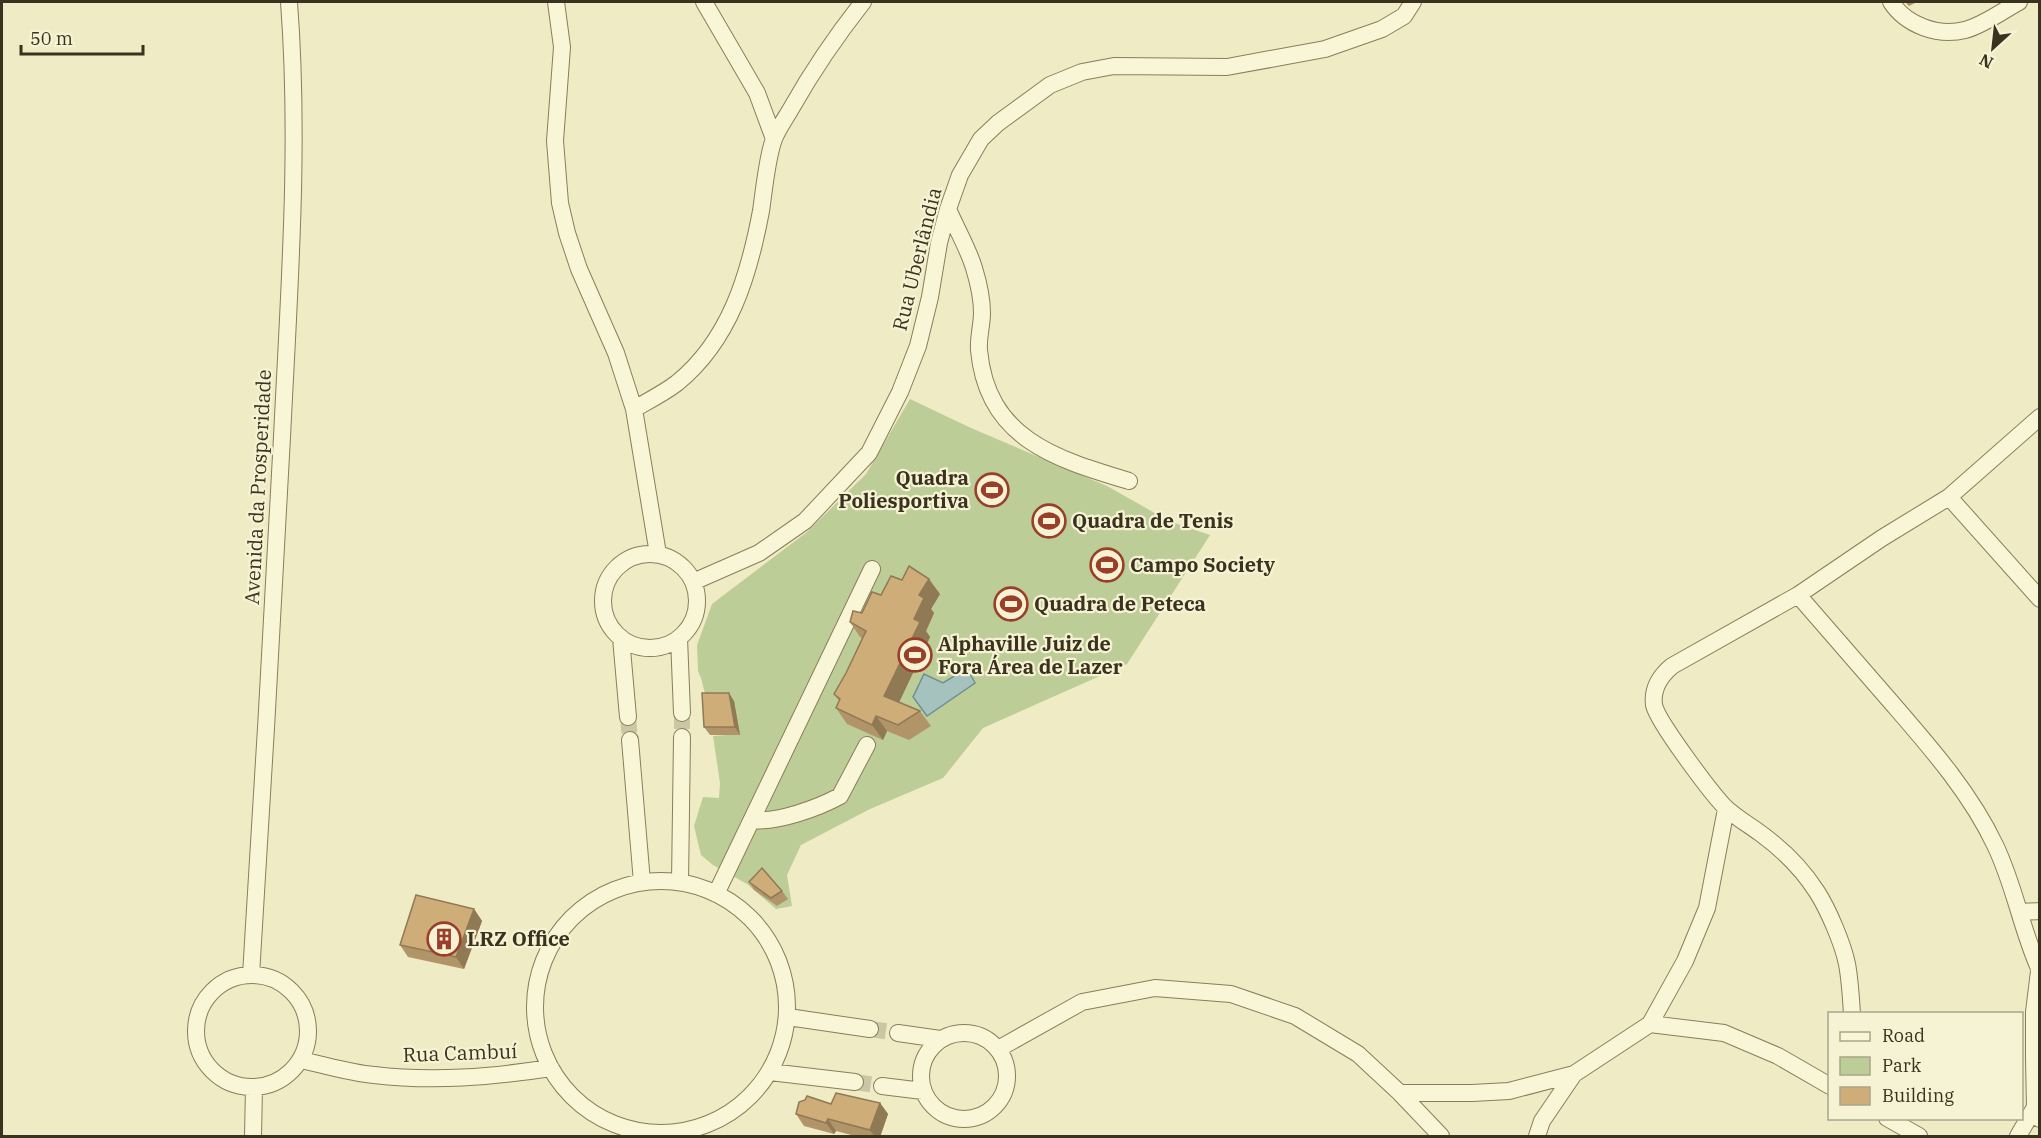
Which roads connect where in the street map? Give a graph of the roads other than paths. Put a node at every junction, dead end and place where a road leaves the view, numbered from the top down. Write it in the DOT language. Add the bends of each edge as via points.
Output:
graph roads {
  1 [pos="289,2"];
  2 [pos="556,2"];
  3 [pos="704,2"];
  4 [pos="863,2"];
  5 [pos="1413,2"];
  6 [pos="1891,2"];
  7 [pos="2019,2"];
  8 [pos="774,139"];
  9 [pos="948,209"];
  10 [pos="634,409"];
  11 [pos="2040,417"];
  12 [pos="1128,482"];
  13 [pos="1949,497"];
  14 [pos="658,554"];
  15 [pos="872,569"];
  16 [pos="693,582"];
  17 [pos="1798,595"];
  18 [pos="2040,599"];
  19 [pos="621,638"];
  20 [pos="679,638"];
  21 [pos="682,713"];
  22 [pos="628,717"];
  23 [pos="682,737"];
  24 [pos="630,740"];
  25 [pos="867,745"];
  26 [pos="1726,809"];
  27 [pos="752,820"];
  28 [pos="642,882"];
  29 [pos="680,882"];
  30 [pos="716,894"];
  31 [pos="2040,911"];
  32 [pos="2020,912"];
  33 [pos="2039,965"];
  34 [pos="251,975"];
  35 [pos="1852,1012"];
  36 [pos="788,1017"];
  37 [pos="1650,1024"];
  38 [pos="870,1029"];
  39 [pos="898,1033"];
  40 [pos="940,1039"];
  41 [pos="998,1049"];
  42 [pos="301,1060"];
  43 [pos="550,1068"];
  44 [pos="770,1072"];
  45 [pos="1574,1074"];
  46 [pos="855,1083"];
  47 [pos="1828,1085"];
  48 [pos="882,1086"];
  49 [pos="254,1087"];
  50 [pos="923,1091"];
  51 [pos="1400,1093"];
  52 [pos="2037,1113"];
  53 [pos="1889,1120"];
  54 [pos="253,1137"];
  55 [pos="1441,1137"];
  56 [pos="1537,1137"];
  57 [pos="1919,1137"];
  58 [pos="2018,1137"];
  1 -- 34 [label="street, Avenida da Prosperidade" via="295,144"];
  2 -- 10 [label="street" via="562,47 555,141 560,203 579,269 616,353"];
  3 -- 8 [label="street" via="757,93"];
  4 -- 8 [label="street" via="808,79"];
  5 -- 9 [label="street, Rua Uberlândia" via="1404,16 1382,29 1325,49 1227,67 1114,66 1082,72 1050,85 981,139 960,175"];
  6 -- 7 [label="street" via="1912,23 1949,32 1980,24"];
  8 -- 10 [label="street" via="754,248 739,298 727,322 707,353 675,385"];
  9 -- 12 [label="street" via="975,268 982,312 979,349 987,387 1003,418 1044,451"];
  9 -- 16 [label="street, Rua Uberlândia" via="918,346 900,392 868,453 805,521 759,553"];
  10 -- 14 [label="street"];
  11 -- 13 [label="street"];
  13 -- 17 [label="street"];
  13 -- 18 [label="street"];
  14 -- 16 [label="street" via="673,559"];
  14 -- 19 [label="street" via="627,559 606,581 604,612 610,627"];
  15 -- 27 [label="street"];
  16 -- 20 [label="street" via="696,612 690,627"];
  17 -- 26 [label="street" via="1672,666 1655,689 1654,704 1666,730"];
  17 -- 32 [label="street" via="1948,771 1995,846"];
  19 -- 20 [label="street" via="650,648"];
  19 -- 22 [label="street"];
  20 -- 21 [label="street"];
  23 -- 29 [label="street"];
  24 -- 28 [label="street"];
  25 -- 27 [label="street" via="840,796 782,817"];
  26 -- 35 [label="street" via="1785,854 1818,892 1846,962"];
  26 -- 37 [label="street" via="1707,908 1685,961"];
  27 -- 30 [label="street"];
  28 -- 29 [label="street"];
  28 -- 43 [label="street" via="604,895 571,918 547,951 536,990 536,1010 537,1030"];
  29 -- 30 [label="street"];
  30 -- 36 [label="street" via="747,915 771,944 784,979"];
  31 -- 32 [label="street"];
  32 -- 33 [label="street"];
  33 -- 52 [label="street" via="2034,1012"];
  34 -- 42 [label="street" via="280,982 294,993 304,1009 308,1035"];
  34 -- 49 [label="street" via="228,980 213,990 199,1012 196,1039 201,1056 212,1071 226,1081"];
  36 -- 38 [label="street"];
  36 -- 44 [label="street" via="782,1046"];
  37 -- 45 [label="street"];
  37 -- 47 [label="street" via="1724,1033 1778,1056"];
  39 -- 40 [label="street"];
  40 -- 41 [label="street" via="968,1032 982,1036"];
  40 -- 50 [label="street" via="922,1062"];
  41 -- 50 [label="street" via="1008,1070 1007,1084 994,1108 982,1116 954,1118 941,1113"];
  41 -- 51 [label="street" via="1082,1002 1155,988 1231,994 1295,1016 1358,1054"];
  42 -- 43 [label="street, Rua Cambuí" via="372,1075 435,1079 490,1077"];
  42 -- 49 [label="street" via="276,1082"];
  43 -- 44 [label="street" via="574,1098 604,1120 640,1132 678,1132 715,1122 746,1101"];
  44 -- 46 [label="street"];
  45 -- 51 [label="street" via="1509,1091"];
  45 -- 56 [label="street" via="1542,1121"];
  48 -- 50 [label="street"];
  49 -- 54 [label="street"];
  51 -- 55 [label="street"];
  52 -- 58 [label="street"];
  53 -- 57 [label="street"];
}
